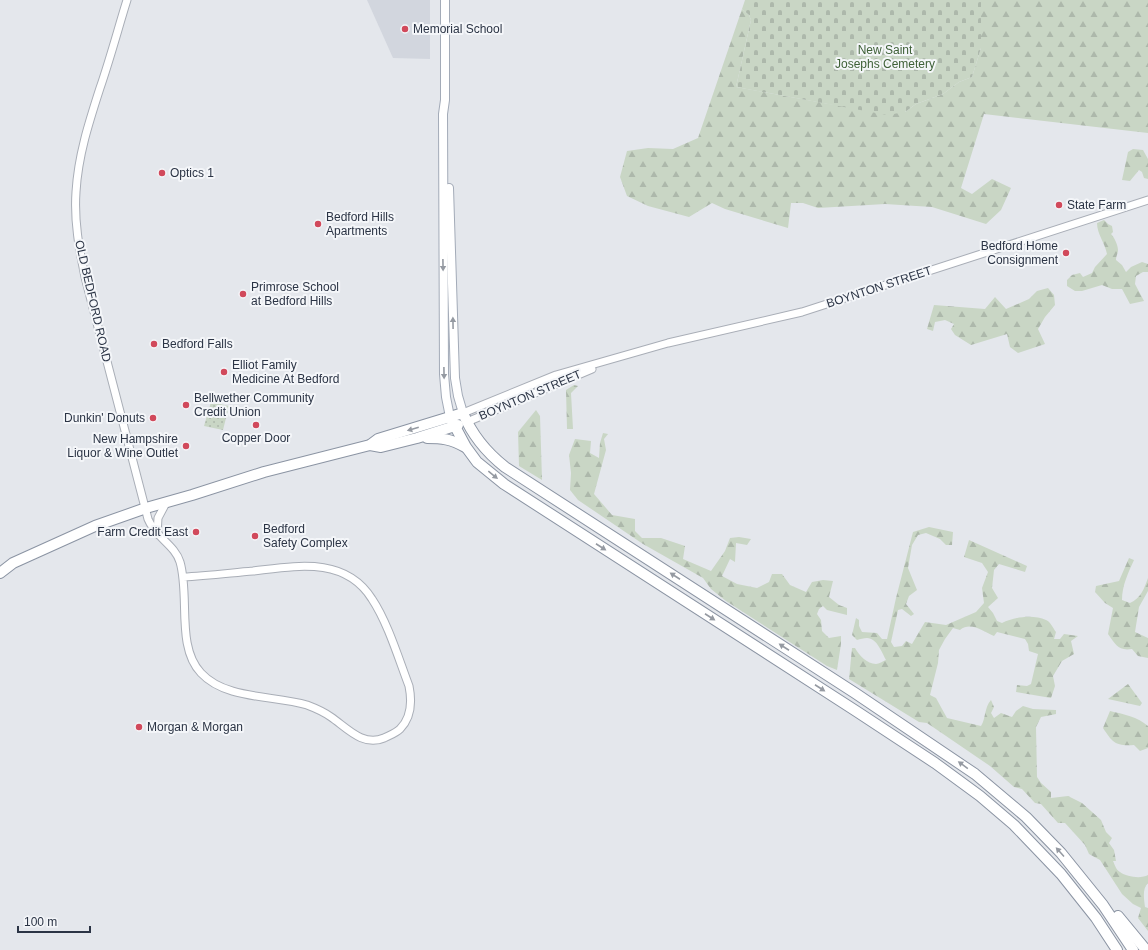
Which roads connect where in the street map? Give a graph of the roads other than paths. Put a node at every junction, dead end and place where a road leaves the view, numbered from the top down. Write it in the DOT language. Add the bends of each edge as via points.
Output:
graph roads {
  1 [pos="127,0"];
  2 [pos="445,0"];
  3 [pos="444,100"];
  4 [pos="1148,200"];
  5 [pos="465,417"];
  6 [pos="452,422"];
  7 [pos="417,438"];
  8 [pos="370,445"];
  9 [pos="466,447"];
  10 [pos="166,503"];
  11 [pos="146,508"];
  12 [pos="157,534"];
  13 [pos="13,564"];
  14 [pos="0,566"];
  15 [pos="0,573"];
  16 [pos="183,577"];
  17 [pos="1078,873"];
  18 [pos="1117,950"];
  19 [pos="1133,950"];
  20 [pos="1146,950"];
  1 -- 11 [label="street, OLD BEDFORD ROAD" via="84,141 76,208 78,242 85,277"];
  2 -- 3 [label="main road"];
  5 -- 3 [label="main road, one-way" via="455,378 447,117"];
  3 -- 6 [label="main road, one-way" via="444,374"];
  4 -- 5 [label="street, BOYNTON STREET" via="813,308 668,343 556,375"];
  5 -- 6 [label="highway"];
  17 -- 5 [label="highway, one-way" via="1026,817 966,767 506,467 482,445"];
  6 -- 7 [label="highway"];
  6 -- 8 [label="highway, one-way" via="378,439"];
  6 -- 9 [label="highway"];
  7 -- 8 [label="highway" via="381,447"];
  7 -- 9 [label="highway" via="454,441"];
  8 -- 10 [label="highway" via="264,472"];
  9 -- 18 [label="highway, one-way" via="478,462 504,484 856,711 980,796 1014,825 1061,874 1096,918"];
  10 -- 11 [label="highway"];
  10 -- 12 [label="street" via="158,518"];
  11 -- 12 [label="street, OLD BEDFORD ROAD" via="150,523"];
  11 -- 13 [label="highway" via="75,534"];
  12 -- 16 [label="street, OLD BEDFORD ROAD" via="177,555"];
  13 -- 14 [label="highway"];
  13 -- 15 [label="highway"];
  16 -- 16 [label="street, OLD BEDFORD ROAD" via="187,643 194,665 209,681 224,689 312,707 331,716 352,733 367,740 382,739 401,728 410,713 409,686 376,605 355,580 332,569 311,566"];
  17 -- 19 [label="highway"];
  17 -- 20 [label="highway"];
}
